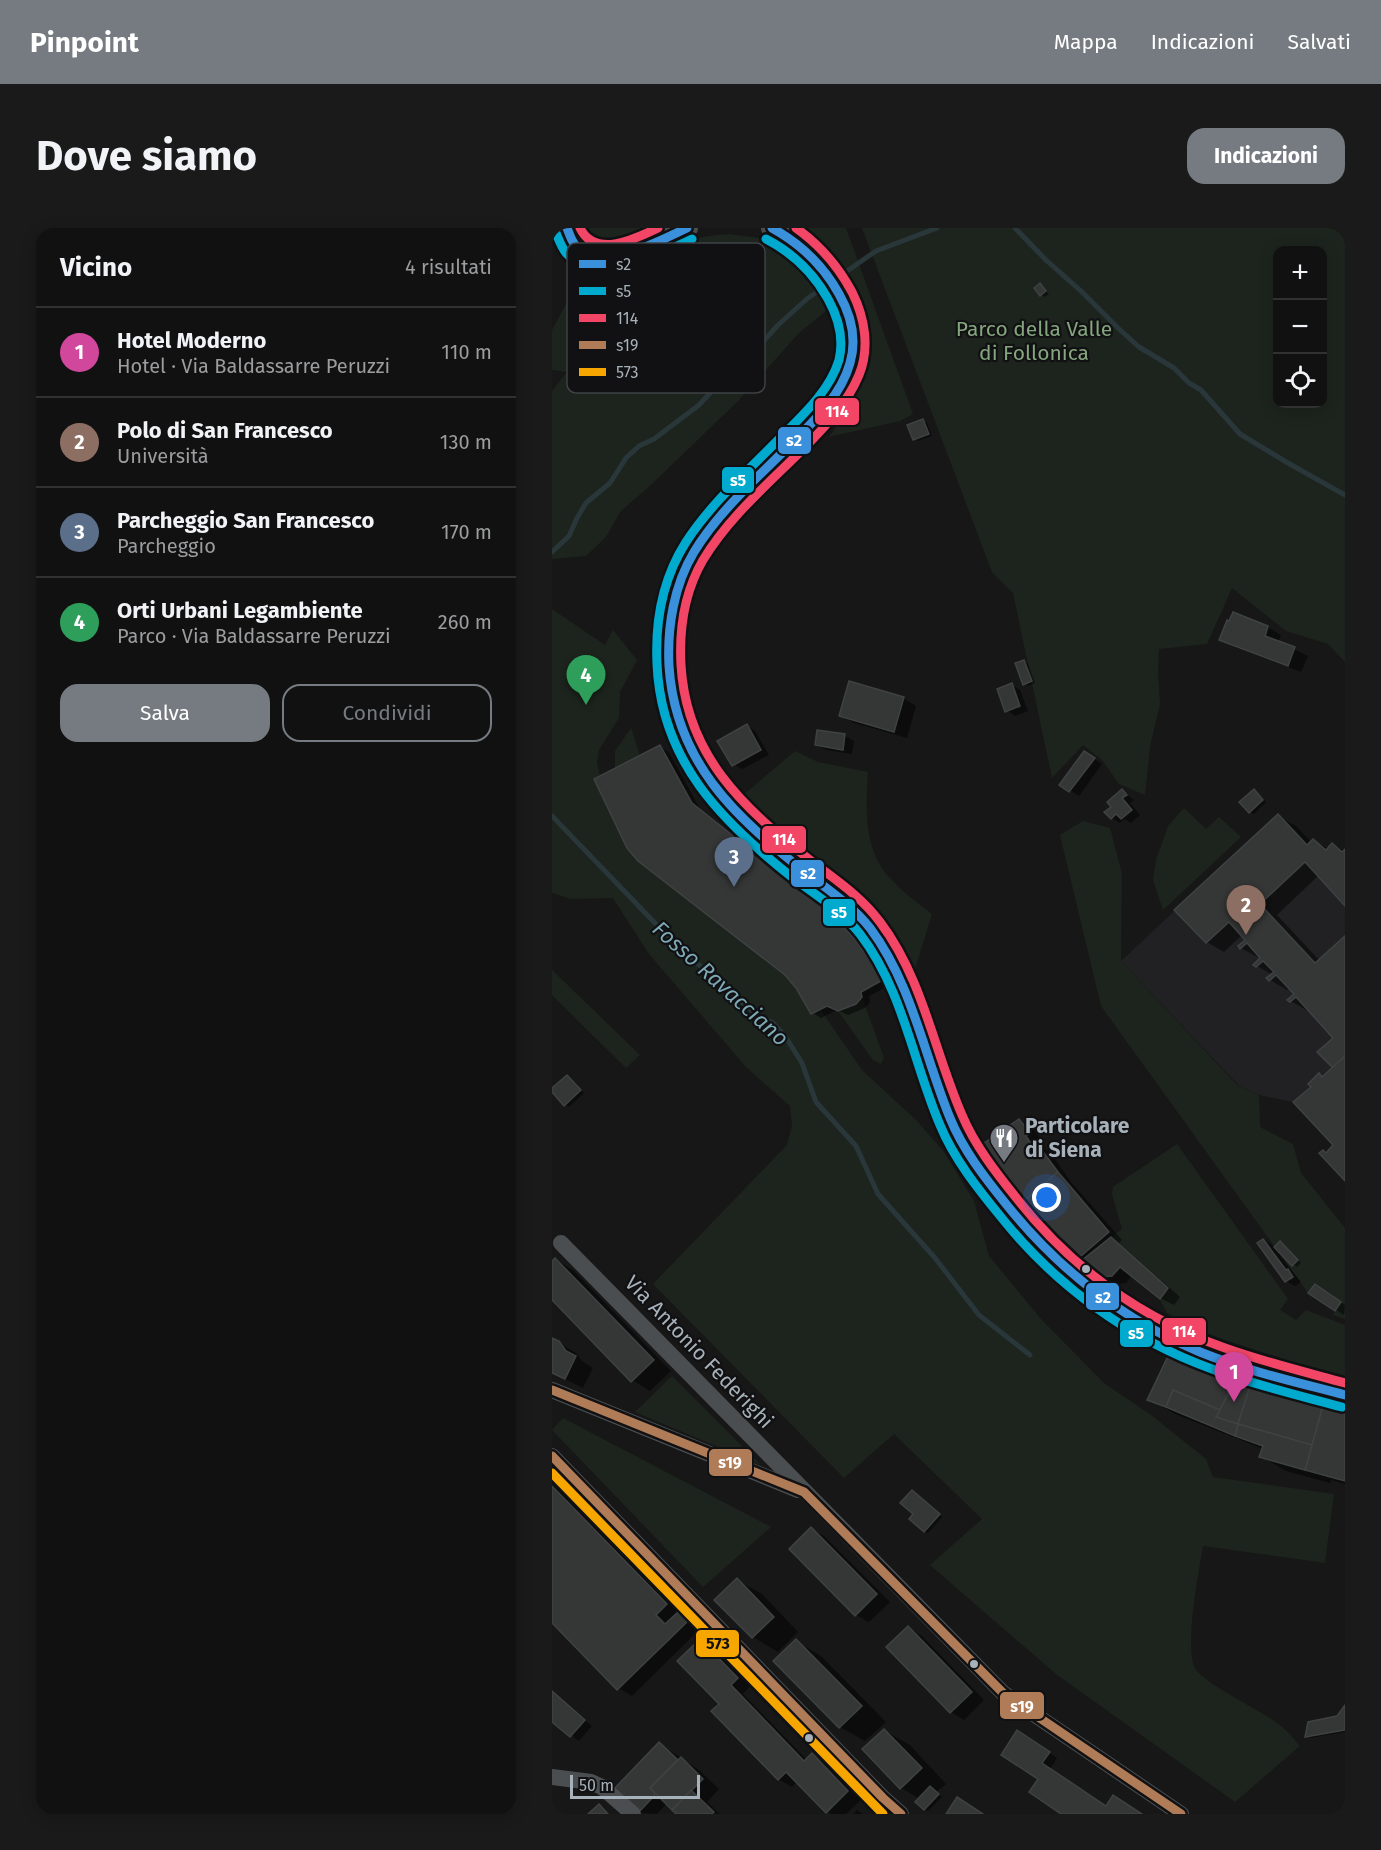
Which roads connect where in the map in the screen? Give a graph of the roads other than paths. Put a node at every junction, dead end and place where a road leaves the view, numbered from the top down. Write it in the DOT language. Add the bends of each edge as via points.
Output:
graph roads {
  1 [pos="567,228"];
  2 [pos="687,228"];
  3 [pos="772,228"];
  4 [pos="573,243"];
  5 [pos="652,243"];
  6 [pos="561,1243"];
  7 [pos="552,1390"];
  8 [pos="1345,1395"];
  9 [pos="552,1456"];
  10 [pos="804,1492"];
  11 [pos="552,1778"];
  12 [pos="633,1814"];
  13 [pos="901,1814"];
  14 [pos="1181,1814"];
  1 -- 4 [label="street"];
  2 -- 5 [label="street"];
  3 -- 8 [label="street" via="796,242 820,266 844,302 853,346 840,385 810,425 719,519 698,546 680,582 671,611 669,668 673,702 684,738 699,766 734,812 847,904 876,935 900,981 956,1131 1008,1207 1055,1259 1116,1308 1170,1340 1226,1362"];
  6 -- 10 [label="street, Via Antonio Federighi"];
  7 -- 10 [label="street"];
  9 -- 13 [label="street"];
  10 -- 14 [label="street, Via Antonio Federighi" via="1003,1693"];
  11 -- 12 [label="street" via="591,1782"];
}
